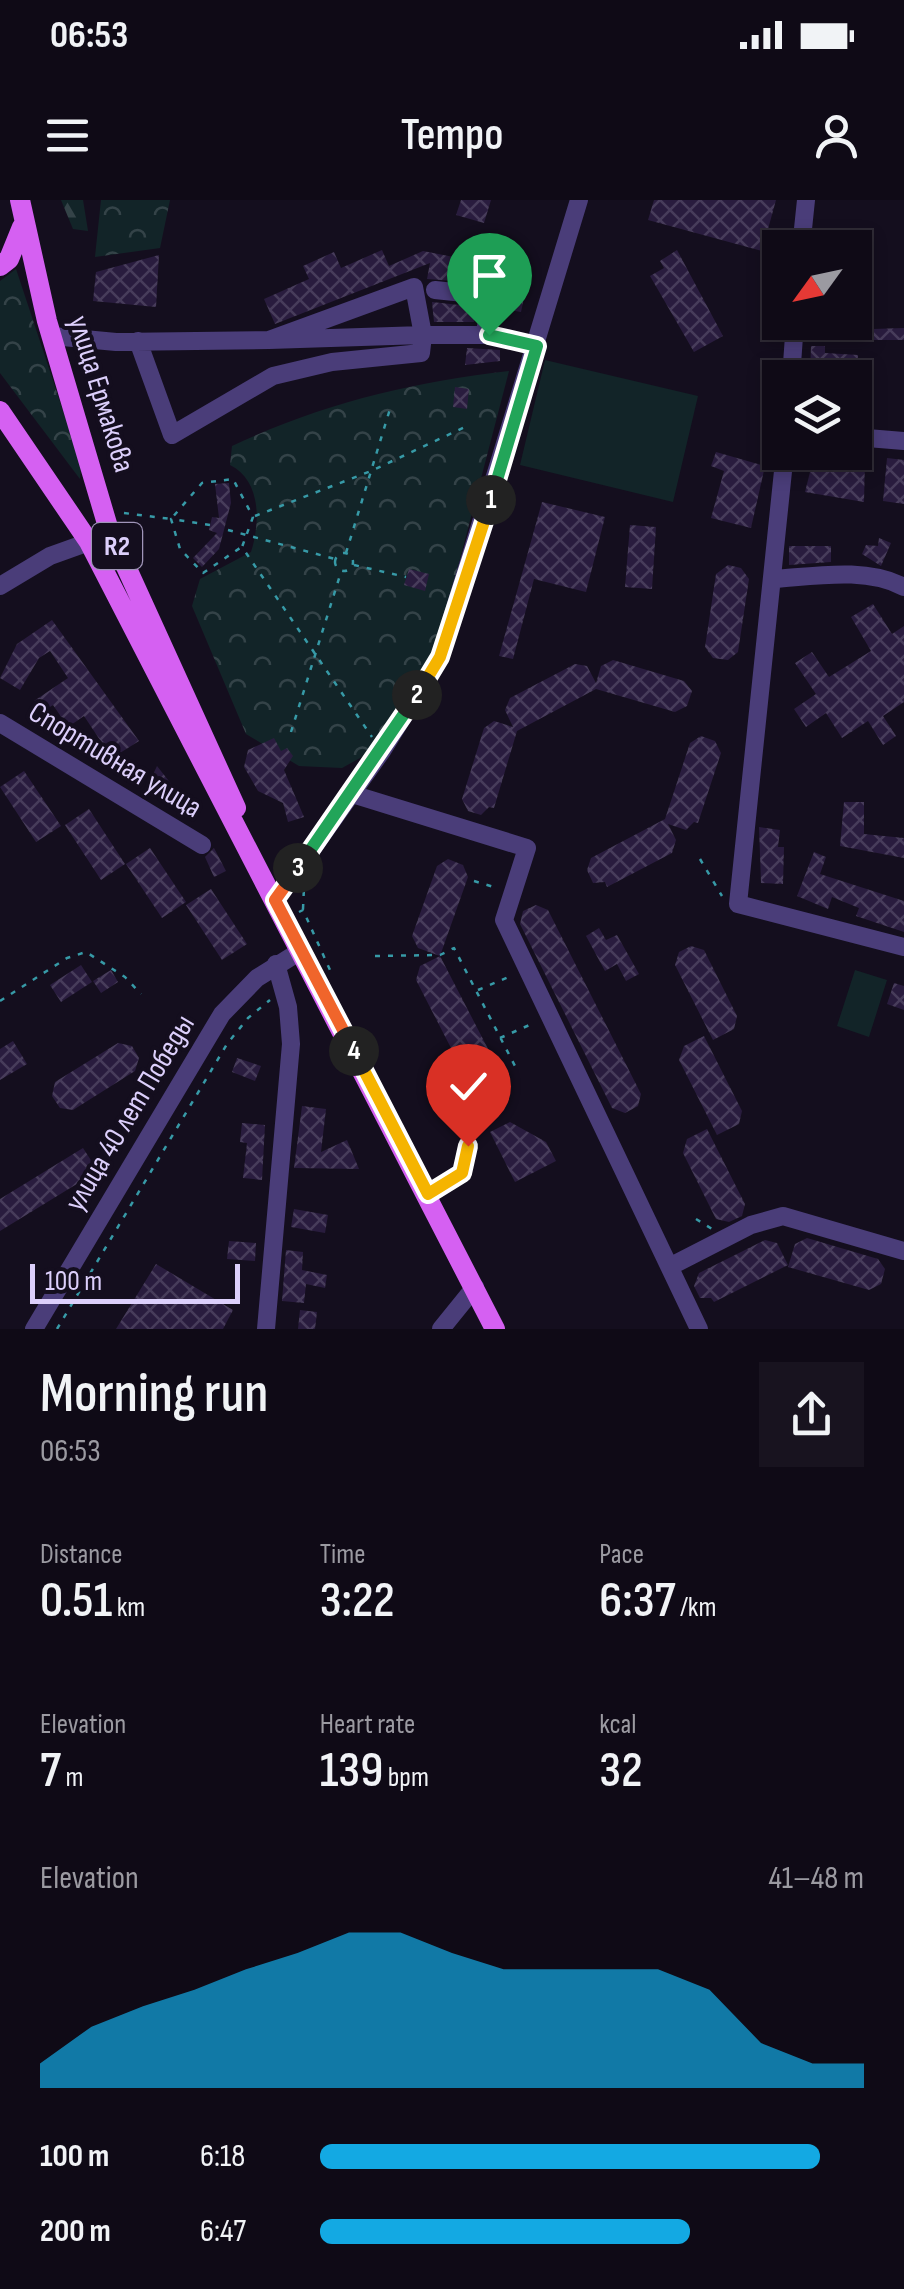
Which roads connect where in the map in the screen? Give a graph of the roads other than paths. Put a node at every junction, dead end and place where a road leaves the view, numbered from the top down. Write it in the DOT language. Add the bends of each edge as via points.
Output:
graph roads {
  1 [pos="20,200"];
  2 [pos="579,200"];
  3 [pos="806,200"];
  4 [pos="22,227"];
  5 [pos="804,230"];
  6 [pos="0,266"];
  7 [pos="434,290"];
  8 [pos="423,334"];
  9 [pos="484,335"];
  10 [pos="52,336"];
  11 [pos="269,340"];
  12 [pos="138,342"];
  13 [pos="537,346"];
  14 [pos="0,411"];
  15 [pos="872,438"];
  16 [pos="904,441"];
  17 [pos="784,470"];
  18 [pos="89,542"];
  19 [pos="775,578"];
  20 [pos="0,586"];
  21 [pos="904,587"];
  22 [pos="0,723"];
  23 [pos="352,794"];
  24 [pos="202,845"];
  25 [pos="262,875"];
  26 [pos="275,900"];
  27 [pos="904,947"];
  28 [pos="302,950"];
  29 [pos="276,964"];
  30 [pos="904,1251"];
  31 [pos="671,1266"];
  32 [pos="474,1287"];
  33 [pos="34,1329"];
  34 [pos="266,1329"];
  35 [pos="441,1329"];
  36 [pos="495,1329"];
  37 [pos="699,1329"];
  1 -- 4 [label="main road, улица Ермакова / R2"];
  2 -- 13 [label="street"];
  3 -- 5 [label="street"];
  4 -- 6 [label="main road"];
  4 -- 10 [label="main road, улица Ермакова / R2"];
  7 -- 9 [label="street" via="494,296"];
  8 -- 9 [label="street"];
  8 -- 11 [label="street"];
  8 -- 11 [label="street" via="414,287"];
  8 -- 12 [label="street" via="421,353 273,376 172,435"];
  9 -- 13 [label="street"];
  10 -- 12 [label="street"];
  10 -- 25 [label="main road, улица Ермакова / R2" via="108,526 196,713"];
  11 -- 12 [label="street"];
  13 -- 23 [label="street" via="440,657"];
  14 -- 18 [label="main road, улица Ермакова / R2"];
  15 -- 16 [label="street"];
  17 -- 19 [label="street"];
  18 -- 20 [label="street"];
  18 -- 25 [label="main road, улица Ермакова / R2"];
  19 -- 21 [label="street" via="831,574 888,578"];
  19 -- 27 [label="street" via="738,904"];
  22 -- 24 [label="street, Спортивная улица"];
  23 -- 26 [label="street"];
  23 -- 31 [label="street" via="528,848 504,920"];
  25 -- 26 [label="main road, улица Ермакова"];
  26 -- 28 [label="main road, улица Ермакова"];
  28 -- 29 [label="street, улица 40 лет Победы"];
  28 -- 32 [label="main road, улица Ермакова"];
  29 -- 33 [label="street, улица 40 лет Победы" via="222,1014"];
  29 -- 34 [label="street" via="292,1044"];
  30 -- 31 [label="street" via="783,1216"];
  31 -- 37 [label="street"];
  32 -- 35 [label="street"];
  32 -- 36 [label="main road, улица Ермакова"];
}
